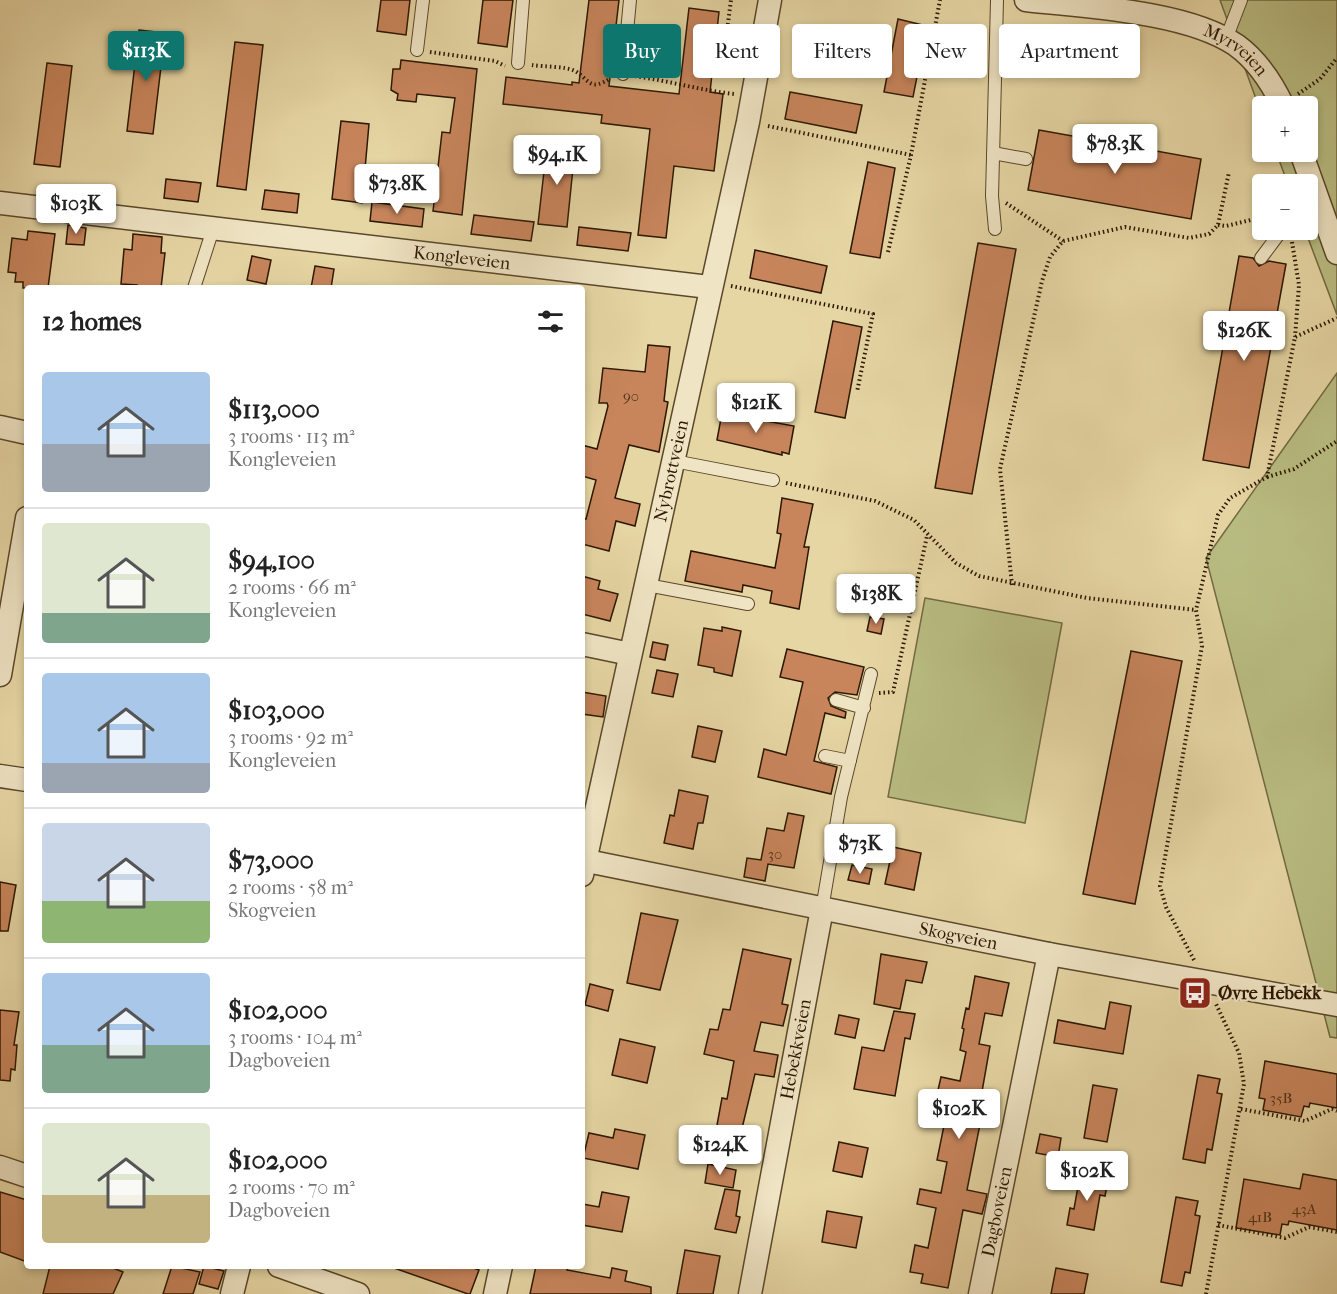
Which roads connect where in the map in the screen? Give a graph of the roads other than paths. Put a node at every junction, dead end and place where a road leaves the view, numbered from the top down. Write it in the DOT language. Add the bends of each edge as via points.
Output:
graph roads {
  1 [pos="423,0"];
  2 [pos="523,0"];
  3 [pos="630,0"];
  4 [pos="770,0"];
  5 [pos="997,0"];
  6 [pos="1026,0"];
  7 [pos="1241,0"];
  8 [pos="628,24"];
  9 [pos="1226,39"];
  10 [pos="417,50"];
  11 [pos="518,63"];
  12 [pos="1278,96"];
  13 [pos="993,153"];
  14 [pos="1026,159"];
  15 [pos="0,203"];
  16 [pos="1318,212"];
  17 [pos="213,229"];
  18 [pos="995,229"];
  19 [pos="1278,240"];
  20 [pos="1337,253"];
  21 [pos="1261,258"];
  22 [pos="195,285"];
  23 [pos="710,287"];
  24 [pos="0,427"];
  25 [pos="24,432"];
  26 [pos="674,461"];
  27 [pos="773,480"];
  28 [pos="24,535"];
  29 [pos="647,585"];
  30 [pos="748,604"];
  31 [pos="585,645"];
  32 [pos="630,654"];
  33 [pos="871,674"];
  34 [pos="0,675"];
  35 [pos="836,700"];
  36 [pos="864,708"];
  37 [pos="825,756"];
  38 [pos="850,761"];
  39 [pos="0,776"];
  40 [pos="24,780"];
  41 [pos="585,856"];
  42 [pos="585,865"];
  43 [pos="822,909"];
  44 [pos="1048,954"];
  45 [pos="1337,1005"];
  46 [pos="0,1167"];
  47 [pos="24,1175"];
  48 [pos="238,1269"];
  49 [pos="287,1269"];
  50 [pos="500,1269"];
  51 [pos="232,1294"];
  52 [pos="358,1294"];
  53 [pos="495,1294"];
  54 [pos="750,1294"];
  55 [pos="981,1294"];
  1 -- 10 [label="lane"];
  2 -- 11 [label="lane"];
  3 -- 8 [label="lane"];
  4 -- 23 [label="street, Nybrottveien" via="748,122"];
  5 -- 13 [label="lane"];
  6 -- 9 [label="street, Myrveien" via="1162,19"];
  7 -- 9 [label="lane"];
  9 -- 12 [label="street, Myrveien" via="1253,60"];
  13 -- 14 [label="lane"];
  13 -- 18 [label="lane"];
  15 -- 17 [label="street, Kongleveien"];
  16 -- 20 [label="street"];
  17 -- 22 [label="lane"];
  17 -- 23 [label="street, Kongleveien"];
  19 -- 21 [label="lane"];
  23 -- 26 [label="street, Nybrottveien"];
  24 -- 25 [label="street"];
  26 -- 27 [label="lane"];
  26 -- 29 [label="street, Nybrottveien"];
  28 -- 34 [label="street"];
  29 -- 30 [label="lane"];
  29 -- 32 [label="street, Nybrottveien"];
  31 -- 32 [label="street"];
  32 -- 41 [label="street, Nybrottveien"];
  33 -- 36 [label="lane"];
  35 -- 36 [label="lane"];
  36 -- 38 [label="lane"];
  37 -- 38 [label="lane"];
  38 -- 43 [label="lane"];
  39 -- 40 [label="street"];
  42 -- 43 [label="street, Skogveien"];
  43 -- 44 [label="street, Skogveien"];
  43 -- 54 [label="street, Hebekkveien"];
  44 -- 45 [label="street, Skogveien"];
  44 -- 55 [label="street, Dagboveien"];
  46 -- 47 [label="street"];
  48 -- 51 [label="street"];
  49 -- 52 [label="street"];
  50 -- 53 [label="street"];
}
